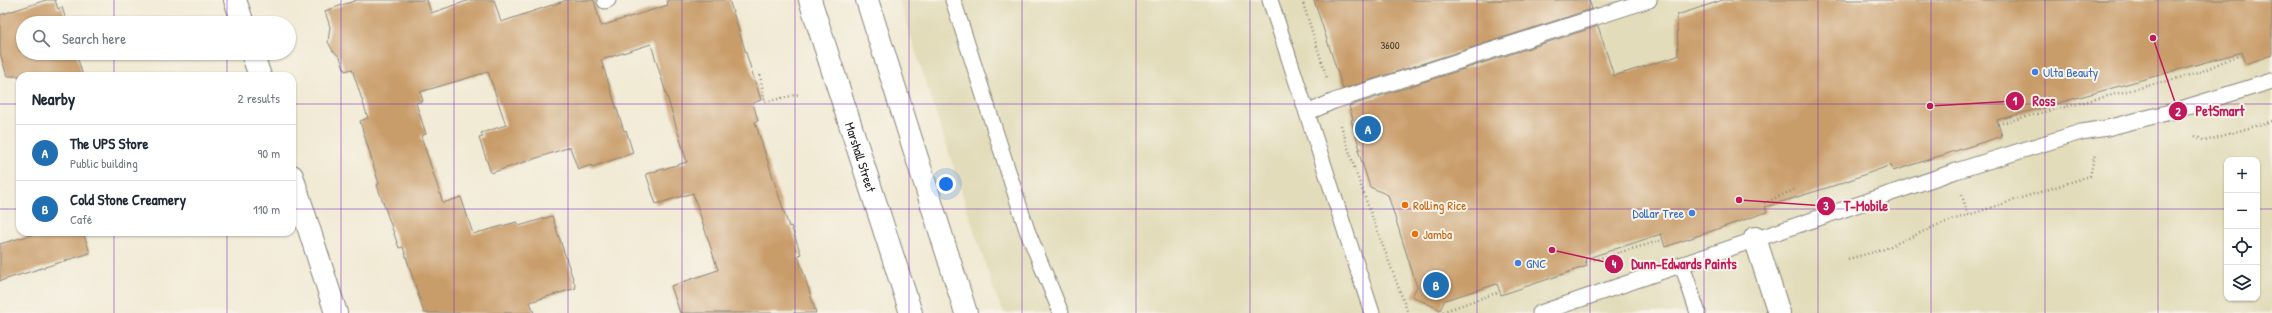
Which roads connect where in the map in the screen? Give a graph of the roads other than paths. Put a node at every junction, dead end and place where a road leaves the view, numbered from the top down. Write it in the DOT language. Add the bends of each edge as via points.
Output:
graph roads {
  1 [pos="235,0"];
  2 [pos="810,0"];
  3 [pos="866,0"];
  4 [pos="953,0"];
  5 [pos="1270,0"];
  6 [pos="1649,0"];
  7 [pos="241,16"];
  8 [pos="254,60"];
  9 [pos="259,72"];
  10 [pos="2272,81"];
  11 [pos="1307,113"];
  12 [pos="296,188"];
  13 [pos="1755,238"];
  14 [pos="1682,265"];
  15 [pos="336,313"];
  16 [pos="911,313"];
  17 [pos="966,313"];
  18 [pos="1062,313"];
  19 [pos="1372,313"];
  20 [pos="1540,313"];
  21 [pos="1698,313"];
  22 [pos="1779,313"];
  1 -- 7 [label="street"];
  2 -- 16 [label="street, Marshall Street"];
  3 -- 17 [label="street"];
  4 -- 18 [label="lane" via="1027,230"];
  5 -- 11 [label="lane"];
  6 -- 11 [label="lane" via="1334,101"];
  8 -- 9 [label="street"];
  10 -- 13 [label="lane" via="2166,113 2081,132"];
  11 -- 19 [label="lane"];
  12 -- 15 [label="street"];
  13 -- 14 [label="lane"];
  13 -- 22 [label="street"];
  14 -- 20 [label="lane"];
  14 -- 21 [label="lane"];
}
